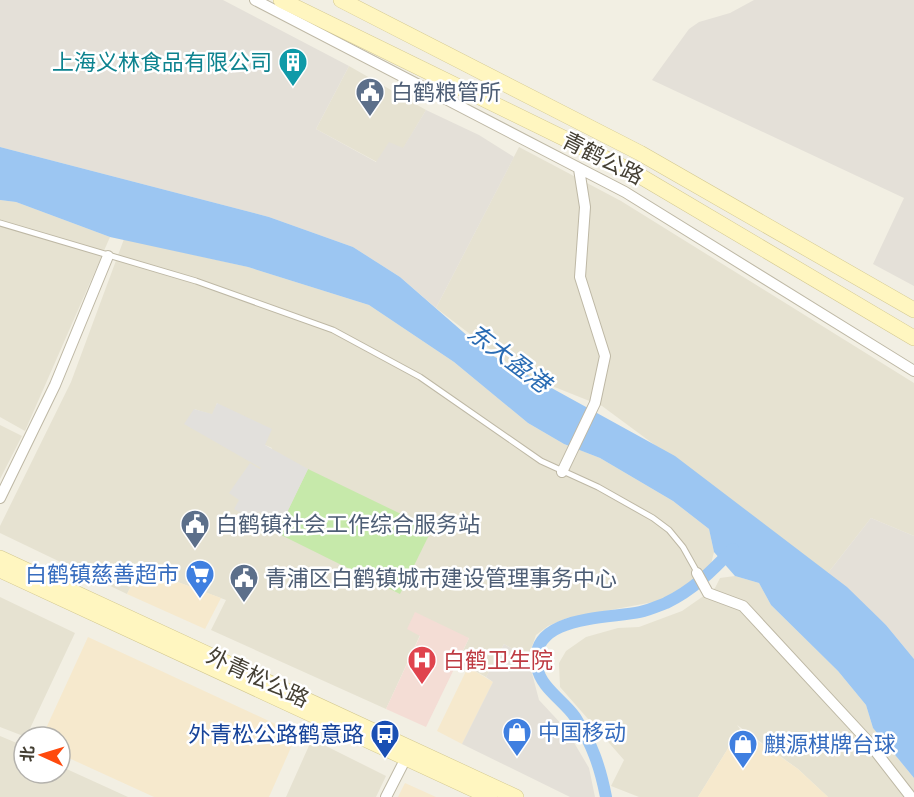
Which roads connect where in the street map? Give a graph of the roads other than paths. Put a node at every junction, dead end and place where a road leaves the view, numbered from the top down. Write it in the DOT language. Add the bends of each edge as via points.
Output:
graph roads {
  1 [pos="255,0"];
  2 [pos="281,0"];
  3 [pos="341,0"];
  4 [pos="579,169"];
  5 [pos="0,224"];
  6 [pos="108,256"];
  7 [pos="914,310"];
  8 [pos="914,338"];
  9 [pos="914,371"];
  10 [pos="562,472"];
  11 [pos="0,498"];
  12 [pos="0,558"];
  13 [pos="0,570"];
  14 [pos="697,573"];
  15 [pos="409,753"];
  16 [pos="386,797"];
  17 [pos="490,797"];
  18 [pos="516,797"];
  19 [pos="911,797"];
  1 -- 4 [label="street"];
  2 -- 8 [label="main road, 青鹤公路" via="635,173"];
  3 -- 7 [label="main road, 青鹤公路" via="640,153"];
  4 -- 9 [label="street" via="625,192"];
  4 -- 10 [label="street" via="585,207 580,277 605,356 595,403"];
  5 -- 6 [label="lane"];
  6 -- 10 [label="lane" via="249,298 333,330 420,377 509,441"];
  6 -- 11 [label="street" via="56,385"];
  10 -- 14 [label="lane" via="653,518 683,547"];
  12 -- 15 [label="main road, 外青松公路"];
  13 -- 15 [label="main road, 外青松公路"];
  14 -- 19 [label="street" via="708,593 743,606 866,739"];
  15 -- 16 [label="street"];
  15 -- 17 [label="main road, 外青松公路"];
  15 -- 18 [label="main road, 外青松公路"];
}
